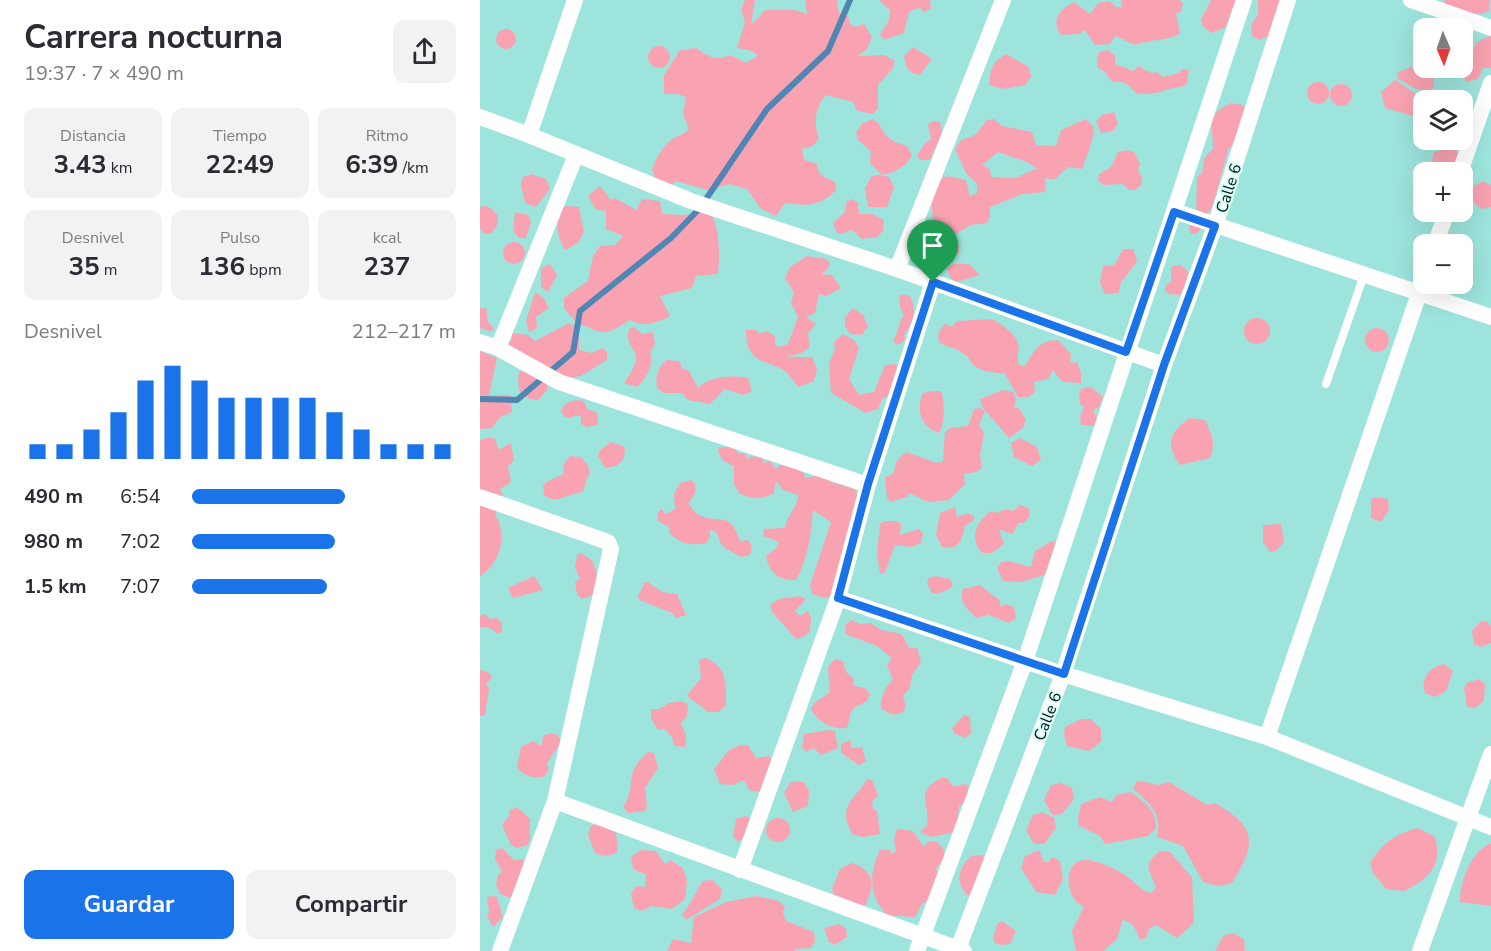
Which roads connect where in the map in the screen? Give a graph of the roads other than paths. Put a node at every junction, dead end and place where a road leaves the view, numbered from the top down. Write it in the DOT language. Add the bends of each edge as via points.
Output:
graph roads {
  1 [pos="575,0"];
  2 [pos="1003,0"];
  3 [pos="1244,0"];
  4 [pos="1288,0"];
  5 [pos="1411,0"];
  6 [pos="1491,28"];
  7 [pos="1491,83"];
  8 [pos="480,117"];
  9 [pos="529,135"];
  10 [pos="576,155"];
  11 [pos="1463,162"];
  12 [pos="1174,212"];
  13 [pos="1215,226"];
  14 [pos="897,269"];
  15 [pos="1364,275"];
  16 [pos="933,282"];
  17 [pos="1413,284"];
  18 [pos="1418,294"];
  19 [pos="1439,294"];
  20 [pos="1491,317"];
  21 [pos="480,342"];
  22 [pos="498,348"];
  23 [pos="1126,352"];
  24 [pos="1164,365"];
  25 [pos="1326,384"];
  26 [pos="868,484"];
  27 [pos="480,497"];
  28 [pos="838,598"];
  29 [pos="1025,661"];
  30 [pos="1064,674"];
  31 [pos="1267,737"];
  32 [pos="1491,753"];
  33 [pos="555,801"];
  34 [pos="1468,818"];
  35 [pos="1491,827"];
  36 [pos="740,870"];
  37 [pos="920,943"];
  38 [pos="960,950"];
  39 [pos="500,951"];
  40 [pos="1420,951"];
  1 -- 9 [label="street"];
  2 -- 14 [label="street"];
  3 -- 12 [label="street"];
  4 -- 13 [label="street, Calle 6"];
  5 -- 6 [label="street"];
  7 -- 11 [label="street"];
  8 -- 9 [label="street"];
  9 -- 10 [label="street"];
  10 -- 14 [label="street" via="721,212"];
  10 -- 22 [label="street"];
  12 -- 13 [label="street"];
  12 -- 23 [label="street"];
  13 -- 15 [label="street"];
  13 -- 24 [label="street, Calle 6"];
  14 -- 16 [label="street"];
  15 -- 17 [label="street"];
  15 -- 25 [label="lane"];
  16 -- 23 [label="street"];
  16 -- 26 [label="street"];
  18 -- 31 [label="street"];
  19 -- 20 [label="street"];
  21 -- 22 [label="street"];
  22 -- 26 [label="street" via="559,382"];
  23 -- 24 [label="street"];
  23 -- 29 [label="street"];
  24 -- 30 [label="street, Calle 6"];
  26 -- 28 [label="street"];
  27 -- 33 [label="street" via="608,542 611,549"];
  28 -- 29 [label="street"];
  28 -- 36 [label="street"];
  29 -- 30 [label="street"];
  29 -- 37 [label="street"];
  30 -- 31 [label="street"];
  30 -- 38 [label="street, Calle 6"];
  31 -- 34 [label="street"];
  32 -- 34 [label="street"];
  33 -- 36 [label="street"];
  33 -- 39 [label="street"];
  34 -- 35 [label="street"];
  34 -- 40 [label="street"];
  36 -- 37 [label="street"];
  37 -- 38 [label="street"];
}
